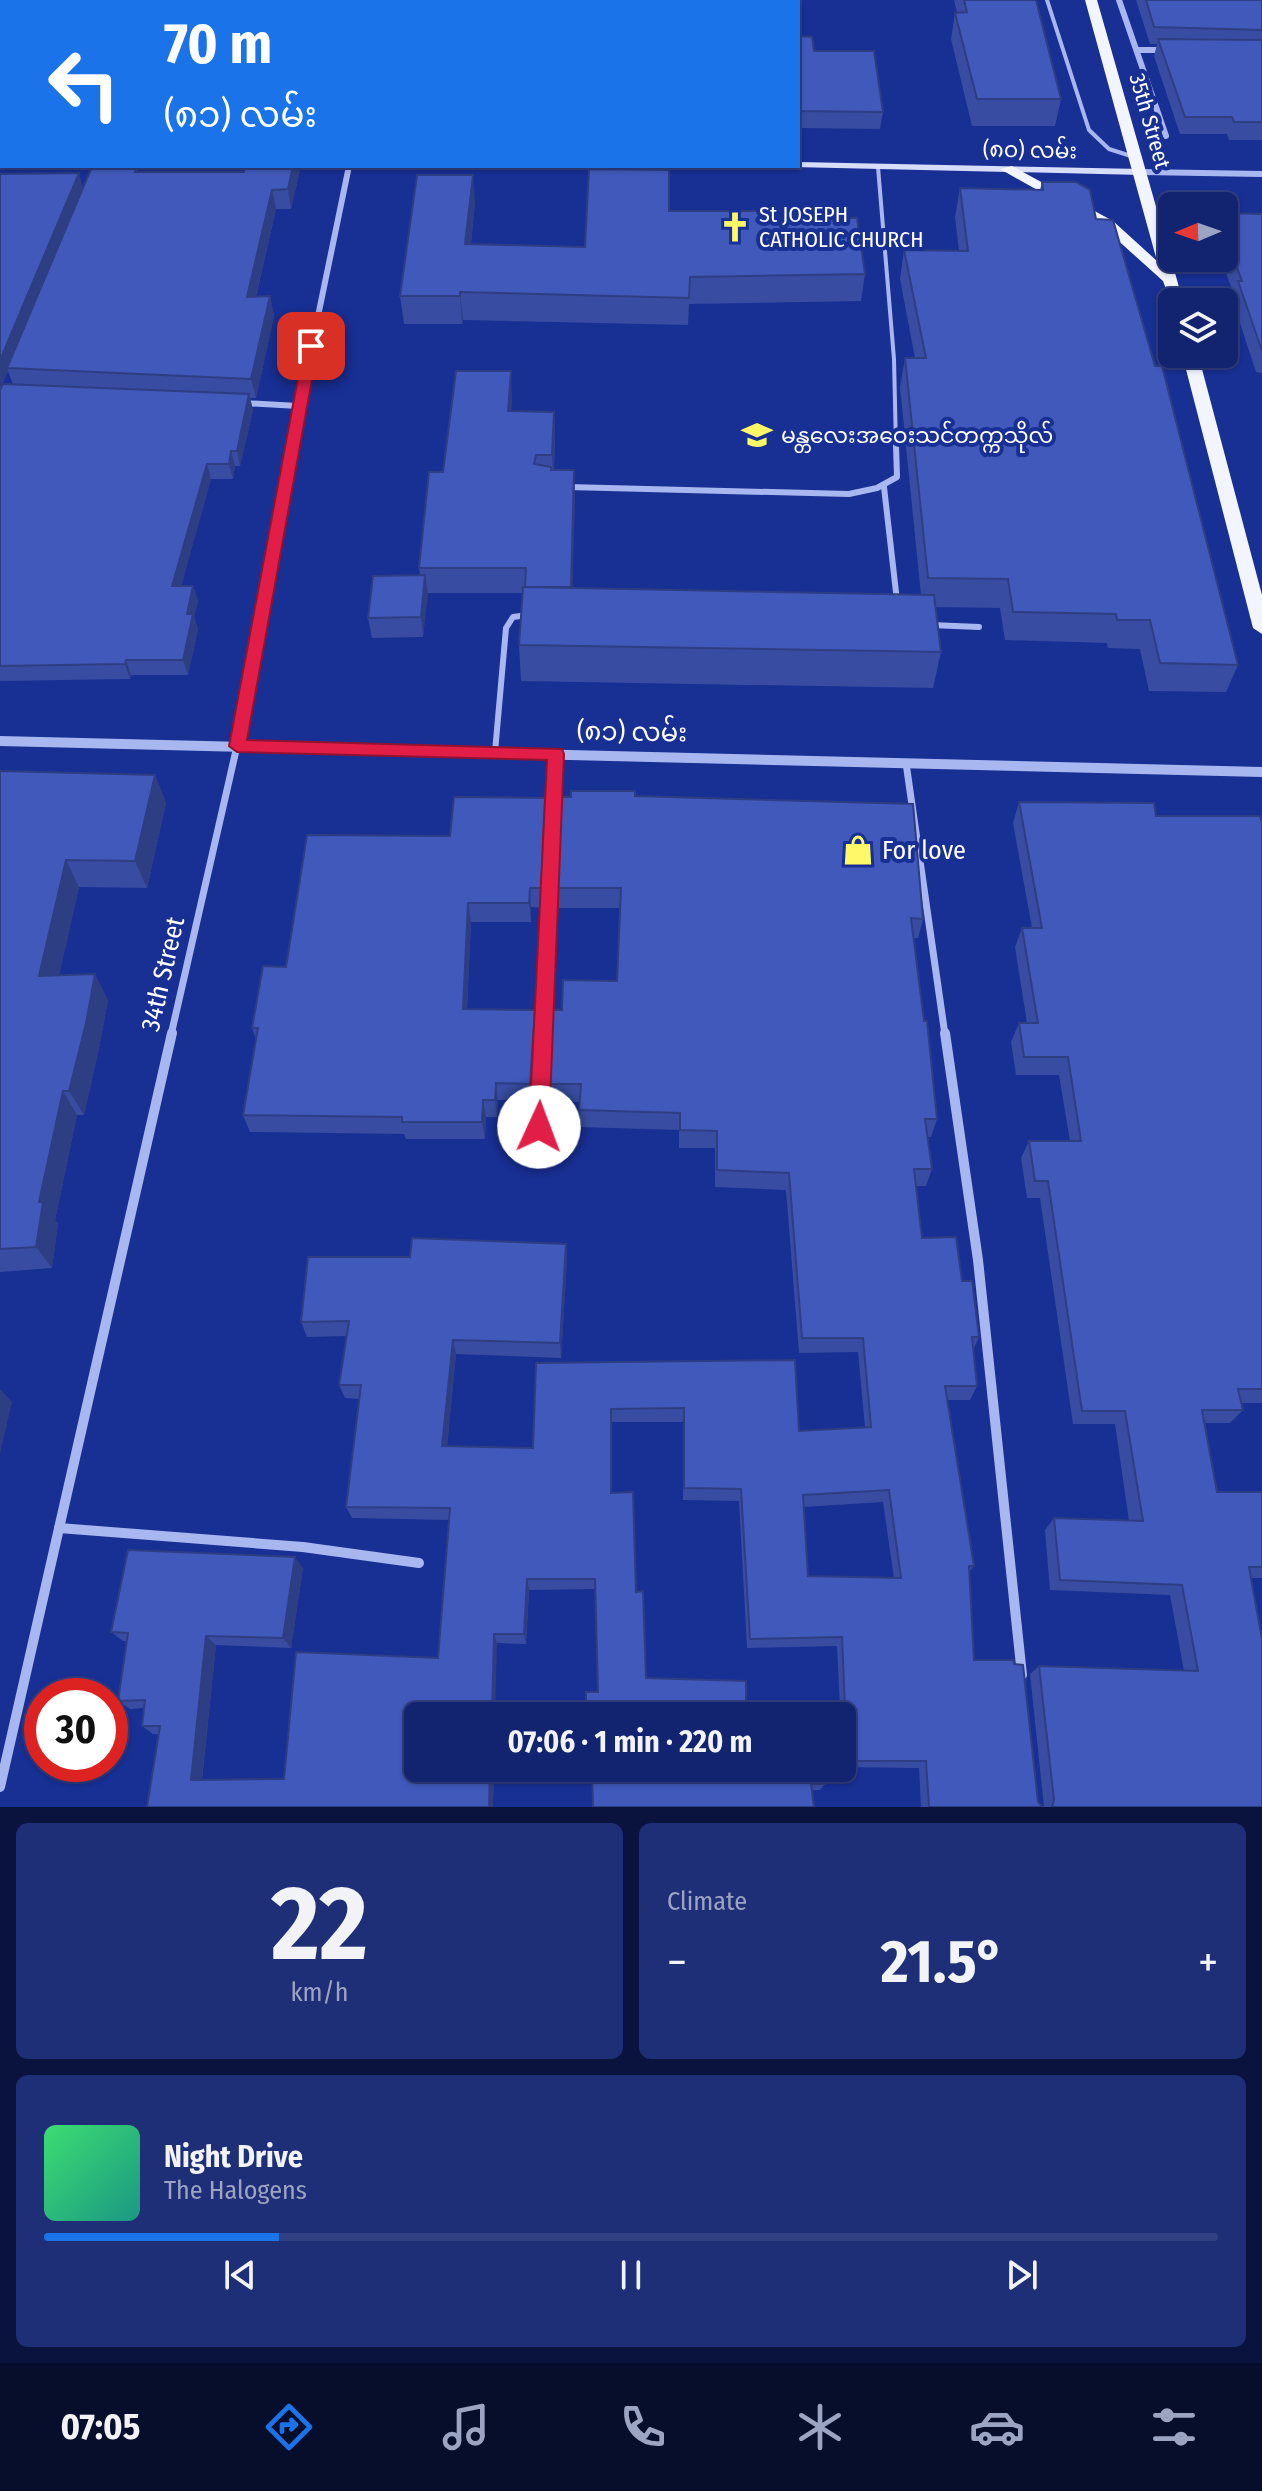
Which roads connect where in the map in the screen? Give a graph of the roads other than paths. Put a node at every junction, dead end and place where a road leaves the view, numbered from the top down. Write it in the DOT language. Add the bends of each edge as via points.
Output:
graph roads {
  1 [pos="1047,0"];
  2 [pos="1091,0"];
  3 [pos="1119,0"];
  4 [pos="1138,50"];
  5 [pos="1169,50"];
  6 [pos="1166,136"];
  7 [pos="1138,159"];
  8 [pos="800,165"];
  9 [pos="878,167"];
  10 [pos="349,168"];
  11 [pos="1007,169"];
  12 [pos="1262,174"];
  13 [pos="1170,280"];
  14 [pos="1172,288"];
  15 [pos="1194,368"];
  16 [pos="237,403"];
  17 [pos="298,406"];
  18 [pos="556,486"];
  19 [pos="884,487"];
  20 [pos="898,609"];
  21 [pos="538,615"];
  22 [pos="915,624"];
  23 [pos="979,627"];
  24 [pos="1262,628"];
  25 [pos="0,741"];
  26 [pos="237,746"];
  27 [pos="495,752"];
  28 [pos="556,754"];
  29 [pos="906,763"];
  30 [pos="1262,772"];
  31 [pos="539,1127"];
  32 [pos="59,1528"];
  33 [pos="419,1563"];
  34 [pos="1023,1682"];
  35 [pos="0,1787"];
  1 -- 7 [label="lane" via="1089,130 1109,149"];
  2 -- 7 [label="main road, 35th Street"];
  3 -- 4 [label="street"];
  4 -- 5 [label="street"];
  4 -- 6 [label="street"];
  7 -- 11 [label="main road, (၈၀) လမ်း"];
  7 -- 12 [label="street, (၈၀) လမ်း"];
  7 -- 13 [label="main road, 35th Street"];
  8 -- 9 [label="main road, (၈၀) လမ်း"];
  9 -- 11 [label="main road, (၈၀) လမ်း"];
  9 -- 19 [label="lane" via="894,359 897,477"];
  10 -- 17 [label="street, 34th Street"];
  11 -- 13 [label="main road" via="1108,224"];
  13 -- 14 [label="main road, 35th Street"];
  15 -- 24 [label="main road"];
  16 -- 17 [label="street"];
  17 -- 26 [label="street, 34th Street"];
  18 -- 19 [label="lane" via="841,495"];
  19 -- 20 [label="lane"];
  21 -- 27 [label="lane" via="513,617 506,628"];
  22 -- 23 [label="lane"];
  25 -- 26 [label="street, (၈၁) လမ်း"];
  26 -- 27 [label="street, (၈၁) လမ်း"];
  26 -- 32 [label="street, 34th Street"];
  27 -- 28 [label="street, (၈၁) လမ်း"];
  28 -- 29 [label="street, (၈၁) လမ်း"];
  28 -- 31 [label="street"];
  29 -- 30 [label="street, (၈၁) လမ်း"];
  29 -- 34 [label="street" via="978,1260"];
  32 -- 33 [label="street" via="303,1547"];
  32 -- 35 [label="street, 34th Street"];
}
